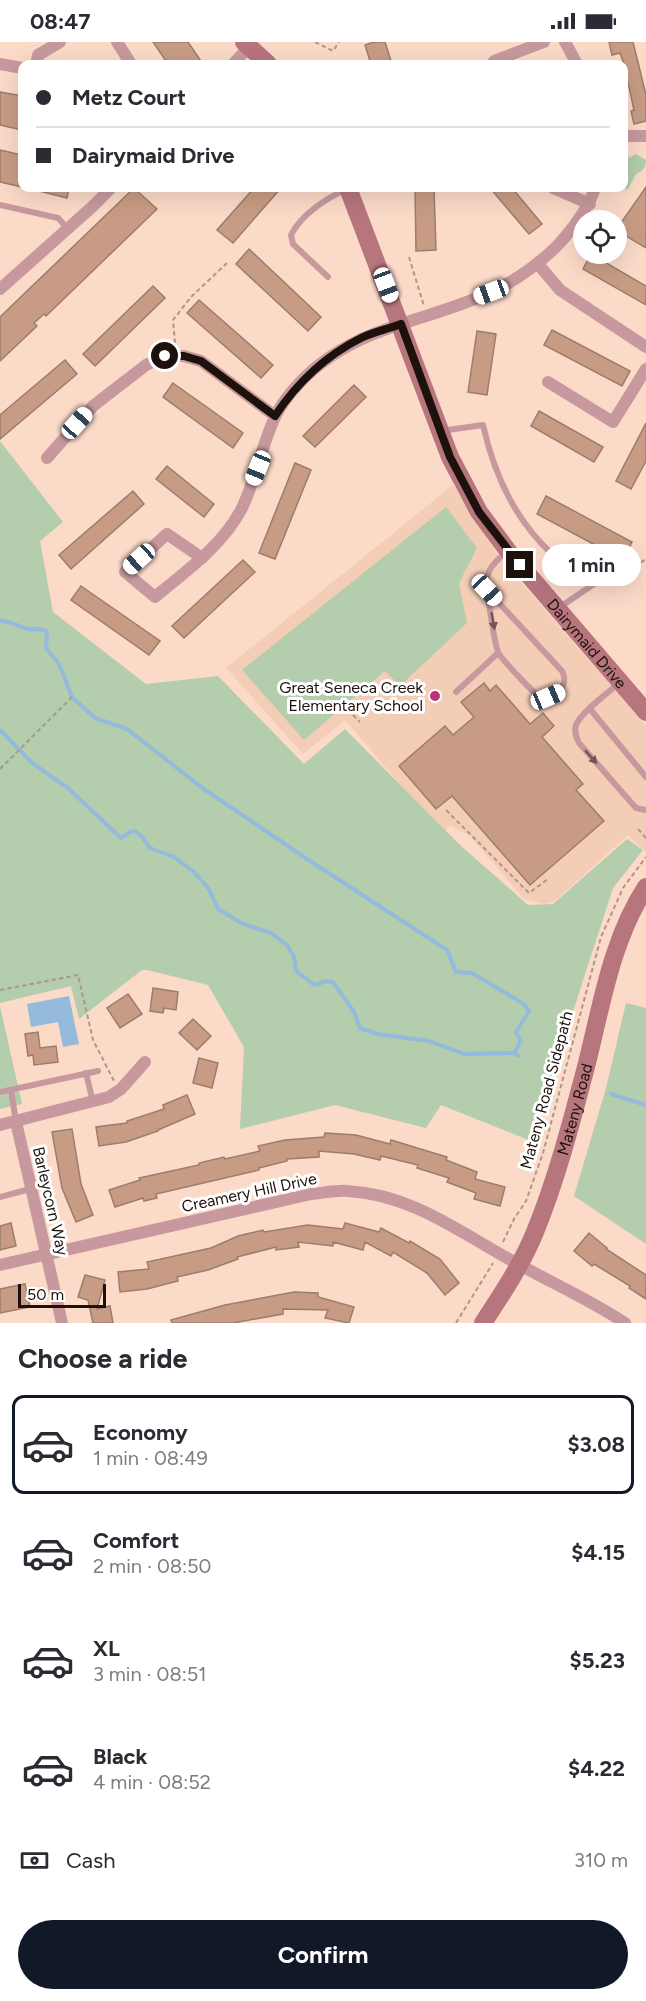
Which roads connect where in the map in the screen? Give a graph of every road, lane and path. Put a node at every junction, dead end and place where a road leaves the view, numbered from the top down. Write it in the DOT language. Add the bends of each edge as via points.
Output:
graph roads {
  1 [pos="60,42"];
  2 [pos="117,42"];
  3 [pos="315,42"];
  4 [pos="339,42"];
  5 [pos="544,42"];
  6 [pos="565,42"];
  7 [pos="246,44"];
  8 [pos="37,60"];
  9 [pos="128,60"];
  10 [pos="236,60"];
  11 [pos="264,60"];
  12 [pos="497,60"];
  13 [pos="575,60"];
  14 [pos="0,64"];
  15 [pos="18,67"];
  16 [pos="628,136"];
  17 [pos="646,136"];
  18 [pos="107,192"];
  19 [pos="340,192"];
  20 [pos="350,192"];
  21 [pos="562,192"];
  22 [pos="594,192"];
  23 [pos="590,204"];
  24 [pos="0,206"];
  25 [pos="68,229"];
  26 [pos="410,257"];
  27 [pos="227,263"];
  28 [pos="538,264"];
  29 [pos="328,277"];
  30 [pos="2,283"];
  31 [pos="427,315"];
  32 [pos="401,324"];
  33 [pos="646,347"];
  34 [pos="176,356"];
  35 [pos="646,369"];
  36 [pos="548,382"];
  37 [pos="275,416"];
  38 [pos="440,431"];
  39 [pos="47,458"];
  40 [pos="508,551"];
  41 [pos="202,558"];
  42 [pos="646,559"];
  43 [pos="594,584"];
  44 [pos="487,590"];
  45 [pos="557,609"];
  46 [pos="498,653"];
  47 [pos="619,683"];
  48 [pos="456,692"];
  49 [pos="72,698"];
  50 [pos="590,709"];
  51 [pos="646,712"];
  52 [pos="353,715"];
  53 [pos="360,722"];
  54 [pos="0,768"];
  55 [pos="646,777"];
  56 [pos="446,810"];
  57 [pos="646,810"];
  58 [pos="638,829"];
  59 [pos="646,838"];
  60 [pos="646,857"];
  61 [pos="548,879"];
  62 [pos="646,887"];
  63 [pos="0,990"];
  64 [pos="145,1062"];
  65 [pos="98,1071"];
  66 [pos="86,1073"];
  67 [pos="11,1090"];
  68 [pos="119,1090"];
  69 [pos="0,1092"];
  70 [pos="93,1102"];
  71 [pos="16,1122"];
  72 [pos="0,1125"];
  73 [pos="30,1189"];
  74 [pos="0,1197"];
  75 [pos="498,1252"];
  76 [pos="45,1254"];
  77 [pos="0,1265"];
  78 [pos="518,1265"];
  79 [pos="62,1323"];
  80 [pos="456,1323"];
  81 [pos="483,1323"];
  82 [pos="624,1323"];
  1 -- 8 [label="street" via="38,55"];
  2 -- 9 [label="street"];
  3 -- 4 [label="path" via="333,51"];
  5 -- 12 [label="street"];
  6 -- 13 [label="street"];
  7 -- 10 [label="street"];
  7 -- 11 [label="street"];
  14 -- 15 [label="street"];
  16 -- 17 [label="street"];
  18 -- 25 [label="street"];
  19 -- 29 [label="lane" via="296,225 291,235 293,244"];
  20 -- 32 [label="street, Dairymaid Drive"];
  21 -- 23 [label="street"];
  22 -- 23 [label="street"];
  23 -- 28 [label="street" via="571,231"];
  24 -- 25 [label="lane" via="58,218"];
  25 -- 30 [label="street"];
  26 -- 31 [label="path"];
  27 -- 34 [label="path" via="173,320"];
  28 -- 31 [label="street" via="491,292"];
  28 -- 33 [label="street" via="560,290"];
  31 -- 32 [label="street"];
  32 -- 37 [label="street" via="362,337 328,357 290,394"];
  32 -- 38 [label="street, Dairymaid Drive"];
  34 -- 37 [label="street" via="201,361"];
  34 -- 39 [label="street" via="165,356 146,365 121,383 93,406"];
  35 -- 36 [label="street" via="614,422"];
  37 -- 41 [label="street" via="241,510 228,531"];
  38 -- 40 [label="street, Dairymaid Drive" via="479,512"];
  38 -- 43 [label="lane" via="483,424 491,456 512,506 554,555"];
  40 -- 44 [label="lane" via="492,564"];
  40 -- 45 [label="street, Dairymaid Drive"];
  41 -- 41 [label="street" via="156,597 124,572 167,534"];
  42 -- 43 [label="path" via="621,576"];
  43 -- 45 [label="lane"];
  44 -- 46 [label="lane, one-way"];
  44 -- 46 [label="lane" via="556,664 566,678 565,686 548,697 538,696"];
  45 -- 47 [label="street, Dairymaid Drive"];
  46 -- 48 [label="lane"];
  47 -- 50 [label="lane"];
  47 -- 51 [label="street, Dairymaid Drive"];
  49 -- 54 [label="path"];
  50 -- 55 [label="lane"];
  50 -- 57 [label="lane, one-way" via="575,727 579,743 636,808"];
  52 -- 53 [label="path"];
  56 -- 61 [label="path" via="529,893"];
  58 -- 59 [label="path"];
  60 -- 75 [label="path, Mateny Road Sidepath" via="623,888 601,937 543,1153 526,1201"];
  62 -- 78 [label="street, Mateny Road" via="619,937 576,1106 534,1234"];
  63 -- 68 [label="path" via="78,975 93,1040"];
  64 -- 68 [label="street"];
  65 -- 66 [label="lane"];
  66 -- 67 [label="lane"];
  66 -- 70 [label="lane"];
  67 -- 69 [label="lane"];
  67 -- 71 [label="lane"];
  68 -- 70 [label="street"];
  70 -- 71 [label="street"];
  71 -- 72 [label="street"];
  71 -- 73 [label="street, Barleycorn Way"];
  73 -- 74 [label="lane"];
  73 -- 76 [label="street, Barleycorn Way"];
  75 -- 76 [label="street, Creamery Hill Drive" via="421,1209 382,1196 347,1191 311,1194"];
  75 -- 78 [label="street, Creamery Hill Drive"];
  75 -- 80 [label="path, Mateny Road Sidepath"];
  76 -- 77 [label="street, Creamery Hill Drive"];
  76 -- 79 [label="street, Barleycorn Way"];
  78 -- 81 [label="street, Mateny Road"];
  78 -- 82 [label="street, Creamery Hill Drive" via="595,1303"];
}
